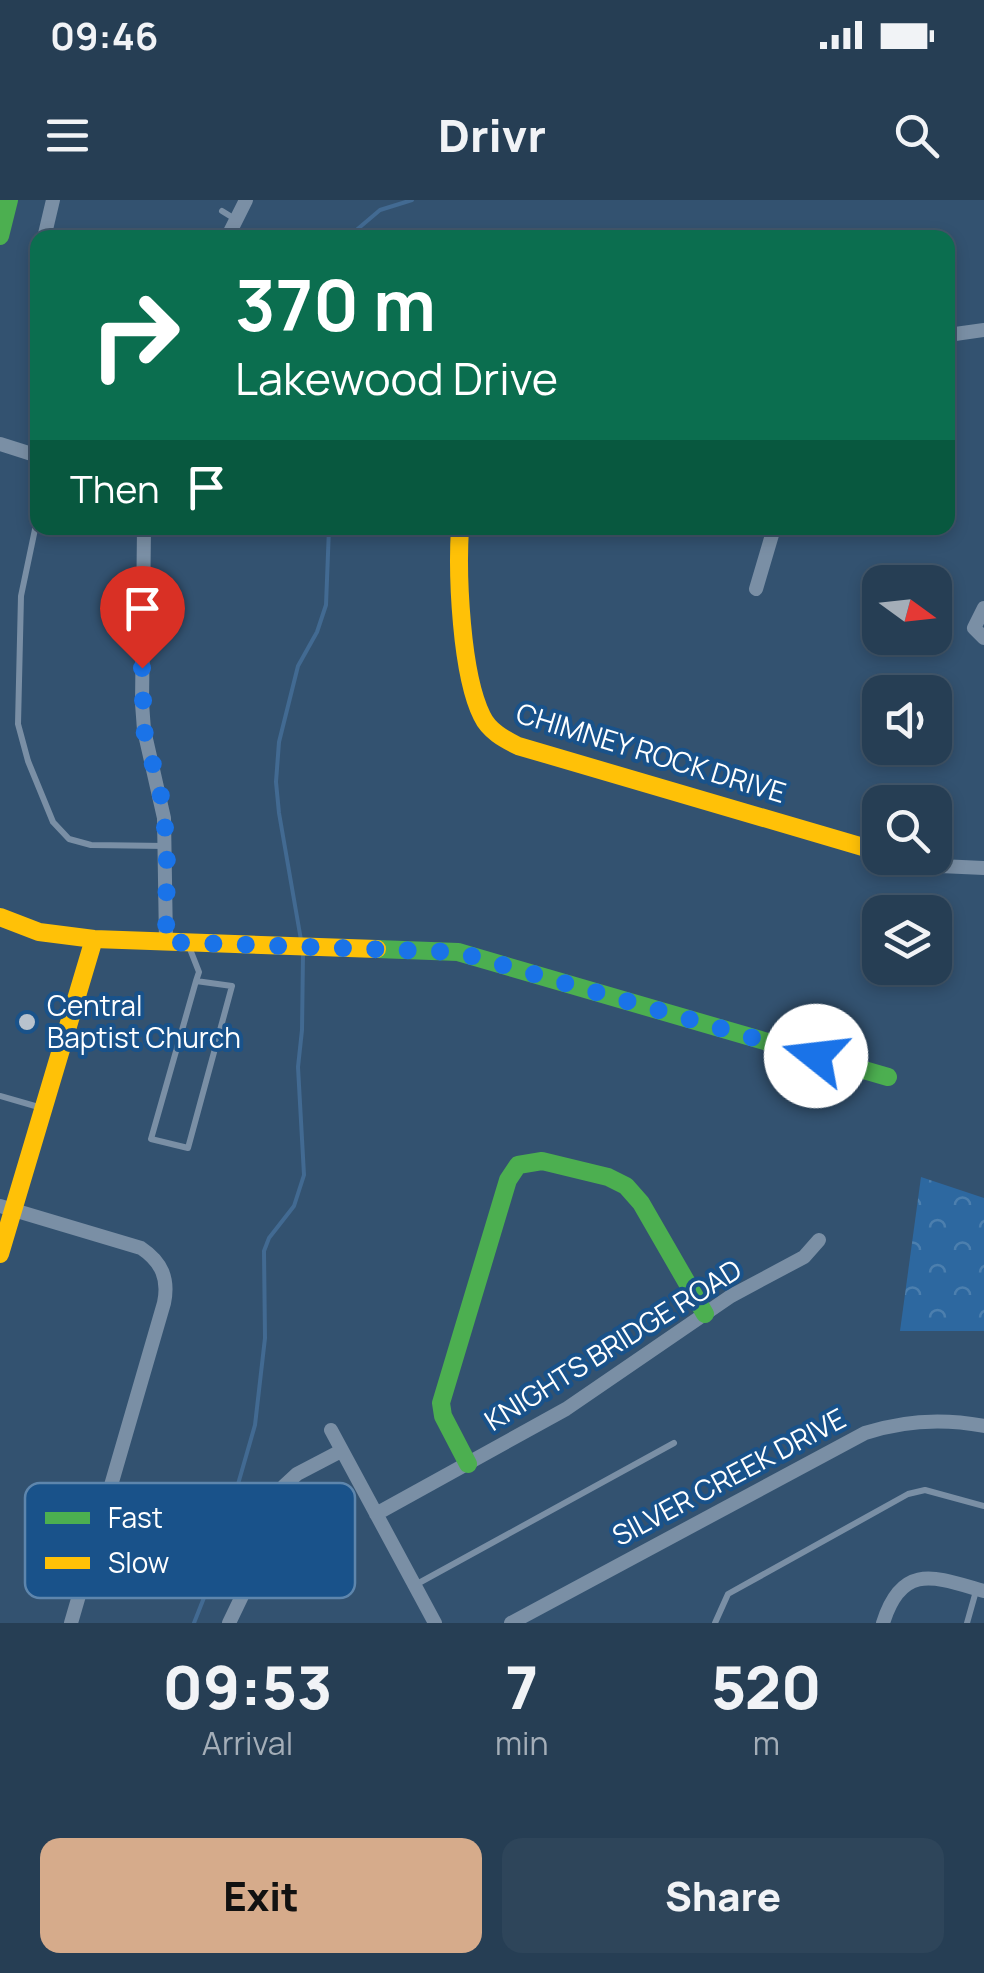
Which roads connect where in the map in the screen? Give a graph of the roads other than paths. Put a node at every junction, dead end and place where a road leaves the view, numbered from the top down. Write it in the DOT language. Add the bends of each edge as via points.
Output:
graph roads {
  1 [pos="9,200"];
  2 [pos="53,200"];
  3 [pos="246,200"];
  4 [pos="222,212"];
  5 [pos="236,219"];
  6 [pos="46,230"];
  7 [pos="231,230"];
  8 [pos="0,236"];
  9 [pos="984,330"];
  10 [pos="955,334"];
  11 [pos="0,444"];
  12 [pos="30,453"];
  13 [pos="34,535"];
  14 [pos="144,535"];
  15 [pos="460,535"];
  16 [pos="772,535"];
  17 [pos="756,589"];
  18 [pos="984,608"];
  19 [pos="984,638"];
  20 [pos="167,846"];
  21 [pos="862,847"];
  22 [pos="952,867"];
  23 [pos="984,868"];
  24 [pos="0,917"];
  25 [pos="94,938"];
  26 [pos="166,942"];
  27 [pos="187,943"];
  28 [pos="196,981"];
  29 [pos="888,1077"];
  30 [pos="0,1096"];
  31 [pos="45,1108"];
  32 [pos="7,1208"];
  33 [pos="819,1240"];
  34 [pos="0,1254"];
  35 [pos="705,1314"];
  36 [pos="984,1426"];
  37 [pos="331,1430"];
  38 [pos="674,1442"];
  39 [pos="341,1451"];
  40 [pos="468,1464"];
  41 [pos="112,1483"];
  42 [pos="287,1483"];
  43 [pos="984,1506"];
  44 [pos="376,1514"];
  45 [pos="414,1586"];
  46 [pos="981,1590"];
  47 [pos="78,1598"];
  48 [pos="241,1598"];
  49 [pos="71,1623"];
  50 [pos="229,1623"];
  51 [pos="435,1623"];
  52 [pos="511,1623"];
  53 [pos="714,1623"];
  54 [pos="883,1623"];
  55 [pos="967,1623"];
  1 -- 8 [label="street"];
  2 -- 6 [label="street"];
  3 -- 5 [label="street"];
  4 -- 5 [label="lane"];
  5 -- 7 [label="street"];
  9 -- 10 [label="street"];
  11 -- 12 [label="street"];
  13 -- 20 [label="lane" via="21,596 18,724 53,822 69,839 91,845"];
  14 -- 20 [label="street" via="142,703"];
  15 -- 21 [label="street, CHIMNEY ROCK DRIVE" via="474,695 496,733 518,746"];
  16 -- 17 [label="street"];
  18 -- 19 [label="street" via="974,628"];
  20 -- 26 [label="street"];
  22 -- 23 [label="street"];
  24 -- 25 [label="street" via="39,932"];
  25 -- 26 [label="street"];
  25 -- 31 [label="street"];
  26 -- 27 [label="street"];
  27 -- 28 [label="lane"];
  27 -- 29 [label="street" via="458,952"];
  28 -- 28 [label="lane" via="151,1139 188,1148 232,986"];
  30 -- 31 [label="lane"];
  31 -- 32 [label="street"];
  32 -- 34 [label="street"];
  32 -- 41 [label="street" via="142,1248 166,1279"];
  33 -- 35 [label="street, KNIGHTS BRIDGE ROAD" via="804,1257"];
  35 -- 40 [label="street, KNIGHTS BRIDGE ROAD" via="572,1406"];
  35 -- 40 [label="street" via="626,1186 542,1161 518,1165 442,1395 444,1416"];
  36 -- 52 [label="street, SILVER CREEK DRIVE" via="918,1421 866,1433"];
  37 -- 39 [label="street"];
  38 -- 45 [label="lane"];
  39 -- 42 [label="street"];
  39 -- 44 [label="street"];
  40 -- 44 [label="street, KNIGHTS BRIDGE ROAD"];
  43 -- 53 [label="lane" via="924,1490 908,1494 728,1594"];
  44 -- 45 [label="street"];
  45 -- 51 [label="street"];
  46 -- 54 [label="street" via="936,1577 912,1580 893,1596"];
  46 -- 55 [label="lane"];
  47 -- 49 [label="street"];
  48 -- 50 [label="street"];
}
